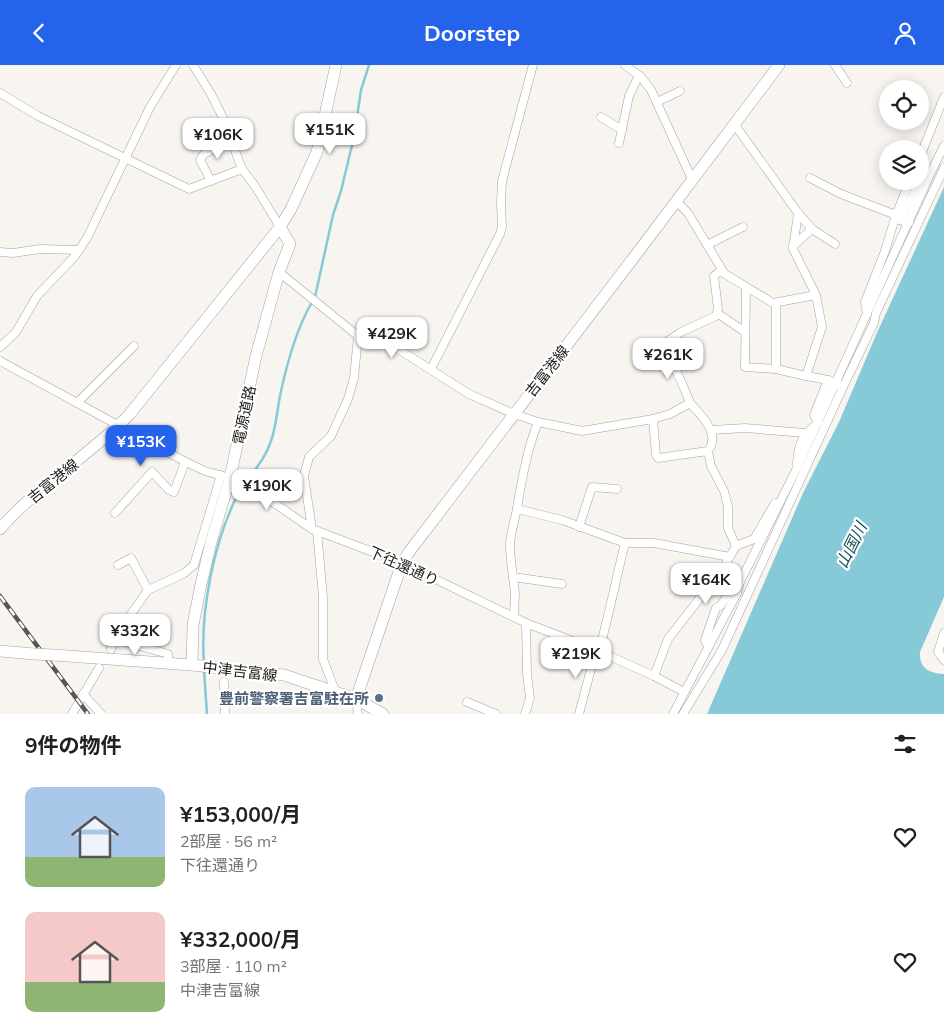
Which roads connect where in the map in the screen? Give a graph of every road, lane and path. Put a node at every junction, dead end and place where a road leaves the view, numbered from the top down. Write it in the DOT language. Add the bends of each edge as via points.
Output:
graph roads {
  1 [pos="176,65"];
  2 [pos="193,65"];
  3 [pos="336,65"];
  4 [pos="533,65"];
  5 [pos="625,65"];
  6 [pos="779,65"];
  7 [pos="835,65"];
  8 [pos="639,75"];
  9 [pos="847,83"];
  10 [pos="680,91"];
  11 [pos="0,93"];
  12 [pos="944,97"];
  13 [pos="657,102"];
  14 [pos="601,117"];
  15 [pos="734,125"];
  16 [pos="622,130"];
  17 [pos="232,140"];
  18 [pos="927,140"];
  19 [pos="619,143"];
  20 [pos="944,146"];
  21 [pos="125,158"];
  22 [pos="944,167"];
  23 [pos="242,169"];
  24 [pos="930,174"];
  25 [pos="694,178"];
  26 [pos="810,178"];
  27 [pos="211,181"];
  28 [pos="937,182"];
  29 [pos="909,190"];
  30 [pos="917,190"];
  31 [pos="676,201"];
  32 [pos="798,213"];
  33 [pos="906,223"];
  34 [pos="280,227"];
  35 [pos="743,227"];
  36 [pos="812,229"];
  37 [pos="835,244"];
  38 [pos="707,245"];
  39 [pos="793,246"];
  40 [pos="79,250"];
  41 [pos="0,252"];
  42 [pos="279,273"];
  43 [pos="724,273"];
  44 [pos="746,288"];
  45 [pos="816,295"];
  46 [pos="776,303"];
  47 [pos="718,313"];
  48 [pos="867,314"];
  49 [pos="745,332"];
  50 [pos="358,336"];
  51 [pos="0,347"];
  52 [pos="134,347"];
  53 [pos="0,361"];
  54 [pos="855,364"];
  55 [pos="431,369"];
  56 [pos="776,369"];
  57 [pos="806,376"];
  58 [pos="828,380"];
  59 [pos="840,385"];
  60 [pos="77,403"];
  61 [pos="690,403"];
  62 [pos="514,414"];
  63 [pos="653,419"];
  64 [pos="538,422"];
  65 [pos="114,423"];
  66 [pos="818,423"];
  67 [pos="826,427"];
  68 [pos="712,430"];
  69 [pos="128,431"];
  70 [pos="805,433"];
  71 [pos="708,451"];
  72 [pos="185,462"];
  73 [pos="797,468"];
  74 [pos="225,477"];
  75 [pos="617,489"];
  76 [pos="517,509"];
  77 [pos="115,513"];
  78 [pos="579,527"];
  79 [pos="0,529"];
  80 [pos="315,530"];
  81 [pos="756,541"];
  82 [pos="625,543"];
  83 [pos="736,546"];
  84 [pos="730,557"];
  85 [pos="402,563"];
  86 [pos="118,565"];
  87 [pos="513,577"];
  88 [pos="740,582"];
  89 [pos="562,584"];
  90 [pos="148,590"];
  91 [pos="750,592"];
  92 [pos="514,617"];
  93 [pos="526,623"];
  94 [pos="731,630"];
  95 [pos="944,633"];
  96 [pos="115,639"];
  97 [pos="111,649"];
  98 [pos="597,650"];
  99 [pos="0,651"];
  100 [pos="944,660"];
  101 [pos="168,664"];
  102 [pos="192,665"];
  103 [pos="99,668"];
  104 [pos="654,676"];
  105 [pos="224,682"];
  106 [pos="335,691"];
  107 [pos="83,694"];
  108 [pos="683,695"];
  109 [pos="356,699"];
  110 [pos="468,702"];
  111 [pos="689,702"];
  112 [pos="72,714"];
  113 [pos="101,714"];
  114 [pos="225,714"];
  115 [pos="358,714"];
  116 [pos="383,714"];
  117 [pos="496,714"];
  118 [pos="525,714"];
  119 [pos="579,714"];
  120 [pos="673,714"];
  121 [pos="683,714"];
  1 -- 21 [label="street" via="150,107"];
  2 -- 17 [label="street" via="211,94"];
  3 -- 34 [label="main road, 吉富港線" via="317,152"];
  4 -- 55 [label="street" via="502,181 500,234"];
  5 -- 8 [label="street"];
  6 -- 15 [label="main road, 吉富港線"];
  7 -- 9 [label="street"];
  8 -- 13 [label="street"];
  8 -- 16 [label="street"];
  10 -- 13 [label="street"];
  11 -- 21 [label="street" via="38,116"];
  12 -- 18 [label="street"];
  13 -- 25 [label="street"];
  14 -- 16 [label="street"];
  15 -- 25 [label="main road, 吉富港線"];
  15 -- 32 [label="street"];
  16 -- 19 [label="street"];
  17 -- 23 [label="street"];
  17 -- 27 [label="street" via="204,154 200,160"];
  20 -- 24 [label="street"];
  21 -- 27 [label="street" via="189,189"];
  21 -- 40 [label="street" via="88,238"];
  22 -- 28 [label="street"];
  23 -- 27 [label="street"];
  23 -- 34 [label="street"];
  24 -- 28 [label="street"];
  24 -- 33 [label="street"];
  25 -- 31 [label="main road, 吉富港線"];
  26 -- 33 [label="street"];
  28 -- 33 [label="street"];
  29 -- 33 [label="street"];
  30 -- 33 [label="street"];
  31 -- 38 [label="street" via="688,213"];
  31 -- 62 [label="main road, 吉富港線"];
  32 -- 36 [label="street"];
  32 -- 39 [label="street"];
  33 -- 48 [label="street"];
  33 -- 48 [label="street" via="885,251 865,302"];
  33 -- 54 [label="street"];
  34 -- 42 [label="main road, 電源道路" via="290,243"];
  34 -- 79 [label="main road, 吉富港線" via="129,415"];
  35 -- 38 [label="street"];
  36 -- 37 [label="street"];
  36 -- 39 [label="street"];
  38 -- 43 [label="street"];
  39 -- 45 [label="street"];
  40 -- 41 [label="street"];
  40 -- 51 [label="street" via="37,296 16,332"];
  42 -- 50 [label="street"];
  42 -- 74 [label="main road, 電源道路"];
  43 -- 44 [label="street"];
  43 -- 47 [label="street" via="720,271 714,276"];
  44 -- 46 [label="street" via="768,302"];
  44 -- 49 [label="street"];
  45 -- 46 [label="street"];
  45 -- 57 [label="street" via="822,327"];
  46 -- 56 [label="street"];
  47 -- 49 [label="street"];
  47 -- 61 [label="street" via="654,347 668,357"];
  48 -- 54 [label="street" via="868,326"];
  48 -- 59 [label="street"];
  49 -- 56 [label="street" via="744,367"];
  50 -- 55 [label="street" via="395,347"];
  50 -- 80 [label="street" via="354,378 348,399 331,436 309,457 304,476"];
  52 -- 60 [label="street"];
  53 -- 60 [label="street"];
  54 -- 59 [label="street"];
  55 -- 62 [label="street" via="469,394"];
  56 -- 57 [label="street"];
  57 -- 58 [label="street"];
  58 -- 59 [label="street"];
  58 -- 66 [label="street" via="814,415"];
  59 -- 66 [label="street"];
  59 -- 67 [label="street"];
  60 -- 65 [label="street"];
  61 -- 63 [label="street"];
  61 -- 68 [label="street"];
  62 -- 64 [label="street"];
  62 -- 85 [label="main road, 吉富港線"];
  63 -- 64 [label="street" via="582,431"];
  63 -- 71 [label="street" via="658,458"];
  64 -- 76 [label="street" via="519,488"];
  66 -- 67 [label="street"];
  66 -- 70 [label="street"];
  66 -- 73 [label="street"];
  67 -- 91 [label="street"];
  68 -- 70 [label="street" via="745,428"];
  68 -- 71 [label="street" via="712,446"];
  69 -- 72 [label="street, 下往還通り"];
  70 -- 73 [label="street" via="798,451"];
  71 -- 83 [label="street" via="724,491 728,528"];
  72 -- 74 [label="street, 下往還通り"];
  72 -- 77 [label="street" via="174,492 152,472"];
  73 -- 81 [label="street"];
  74 -- 80 [label="street, 下往還通り" via="264,496"];
  74 -- 90 [label="street" via="194,565 183,574"];
  74 -- 102 [label="main road, 電源道路" via="193,625"];
  75 -- 78 [label="street" via="592,487"];
  76 -- 78 [label="street"];
  76 -- 87 [label="street" via="510,535"];
  78 -- 82 [label="street"];
  80 -- 85 [label="street, 下往還通り"];
  80 -- 106 [label="street" via="323,597 323,659"];
  81 -- 83 [label="street"];
  81 -- 88 [label="street"];
  82 -- 84 [label="street" via="654,543"];
  82 -- 98 [label="street" via="609,615"];
  83 -- 84 [label="street"];
  84 -- 104 [label="street" via="668,639"];
  85 -- 92 [label="street, 下往還通り"];
  85 -- 109 [label="main road, 吉富港線"];
  86 -- 90 [label="street" via="131,558"];
  87 -- 89 [label="street"];
  87 -- 92 [label="street"];
  88 -- 91 [label="street"];
  88 -- 108 [label="street"];
  90 -- 96 [label="street"];
  91 -- 94 [label="street"];
  92 -- 93 [label="street, 下往還通り"];
  93 -- 98 [label="street, 下往還通り"];
  93 -- 118 [label="street" via="530,698"];
  94 -- 108 [label="street" via="697,681"];
  94 -- 111 [label="street" via="722,651"];
  95 -- 100 [label="street" via="938,652"];
  96 -- 97 [label="street"];
  96 -- 101 [label="street" via="168,654"];
  98 -- 104 [label="street, 下往還通り"];
  98 -- 119 [label="street"];
  99 -- 101 [label="main road, 中津吉富線, bridge"];
  101 -- 102 [label="main road, 中津吉富線"];
  102 -- 106 [label="main road, 中津吉富線" via="284,675"];
  103 -- 107 [label="street"];
  104 -- 108 [label="street, 下往還通り"];
  105 -- 114 [label="street"];
  106 -- 109 [label="main road, 中津吉富線"];
  107 -- 112 [label="street"];
  107 -- 113 [label="street"];
  108 -- 111 [label="street, 下往還通り"];
  108 -- 120 [label="street"];
  109 -- 115 [label="street"];
  109 -- 116 [label="main road, 中津吉富線"];
  110 -- 117 [label="street"];
  111 -- 121 [label="street"];
}
